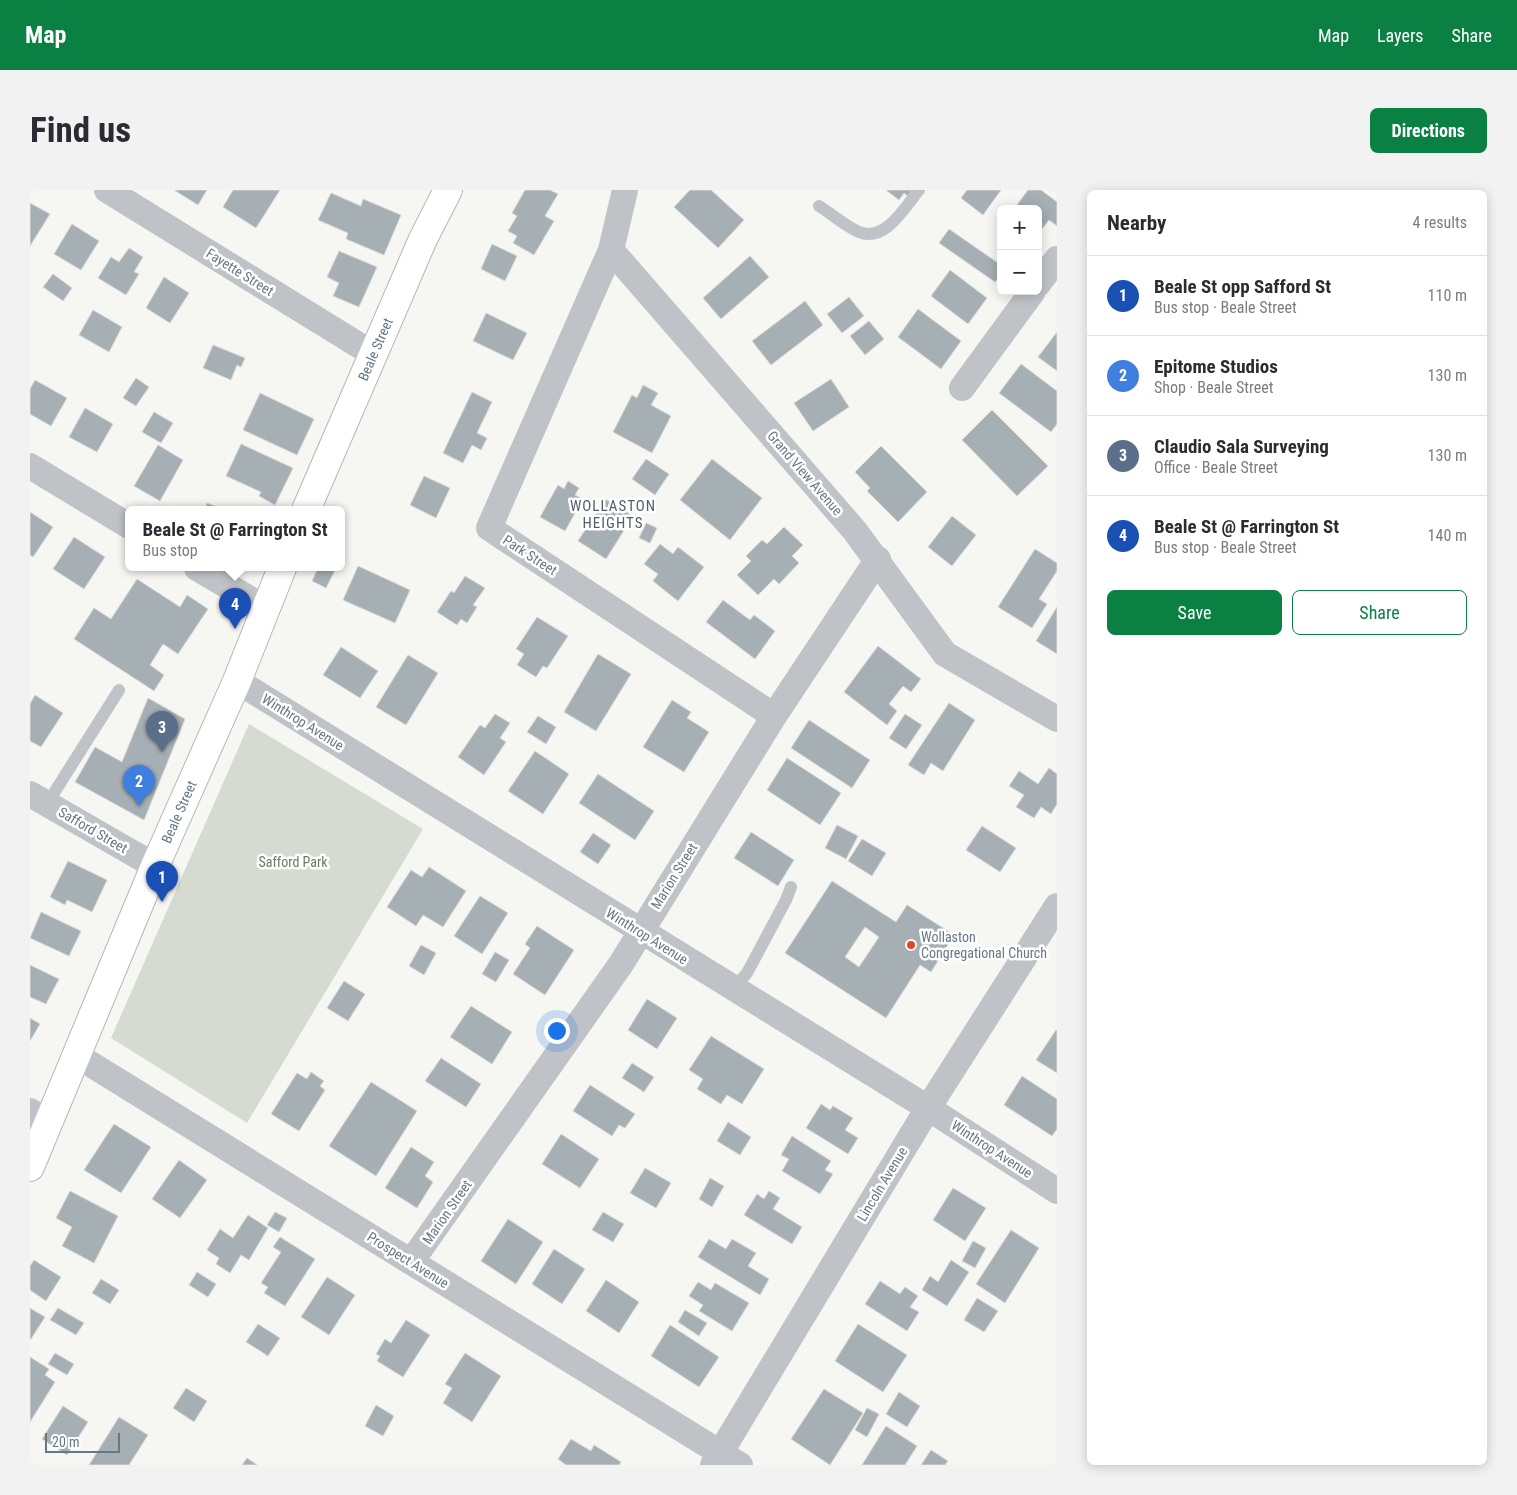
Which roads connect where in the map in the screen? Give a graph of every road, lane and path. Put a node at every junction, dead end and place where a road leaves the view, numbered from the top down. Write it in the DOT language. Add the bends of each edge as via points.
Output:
graph roads {
  1 [pos="107,190"];
  2 [pos="448,190"];
  3 [pos="625,190"];
  4 [pos="920,190"];
  5 [pos="819,206"];
  6 [pos="611,250"];
  7 [pos="1057,259"];
  8 [pos="1042,279"];
  9 [pos="1030,295"];
  10 [pos="373,354"];
  11 [pos="962,388"];
  12 [pos="30,466"];
  13 [pos="308,506"];
  14 [pos="125,524"];
  15 [pos="878,559"];
  16 [pos="203,571"];
  17 [pos="281,571"];
  18 [pos="264,608"];
  19 [pos="237,681"];
  20 [pos="120,690"];
  21 [pos="774,716"];
  22 [pos="1057,719"];
  23 [pos="39,799"];
  24 [pos="156,866"];
  25 [pos="791,887"];
  26 [pos="1057,906"];
  27 [pos="639,932"];
  28 [pos="733,989"];
  29 [pos="76,1054"];
  30 [pos="928,1108"];
  31 [pos="39,1117"];
  32 [pos="30,1167"];
  33 [pos="1057,1191"];
  34 [pos="411,1262"];
  35 [pos="724,1461"];
  1 -- 10 [label="street, Fayette Street"];
  2 -- 10 [label="main road, Beale Street"];
  3 -- 6 [label="street"];
  4 -- 5 [label="lane" via="887,228 871,235 859,232"];
  6 -- 15 [label="street, Grand View Avenue"];
  6 -- 21 [label="street, Park Street" via="489,528"];
  7 -- 8 [label="street"];
  9 -- 11 [label="street"];
  10 -- 13 [label="main road, Beale Street"];
  12 -- 14 [label="street"];
  15 -- 21 [label="street, Marion Street"];
  15 -- 22 [label="street, Grand View Avenue" via="945,654"];
  16 -- 18 [label="street"];
  17 -- 18 [label="main road, Beale Street"];
  18 -- 19 [label="main road, Beale Street"];
  19 -- 24 [label="main road, Beale Street"];
  19 -- 27 [label="street, Winthrop Avenue"];
  20 -- 23 [label="lane"];
  21 -- 27 [label="street, Marion Street"];
  23 -- 24 [label="street, Safford Street"];
  24 -- 29 [label="main road, Beale Street"];
  25 -- 28 [label="lane" via="747,973"];
  26 -- 30 [label="street, Lincoln Avenue"];
  27 -- 28 [label="street, Winthrop Avenue"];
  27 -- 34 [label="street, Marion Street" via="621,964"];
  28 -- 30 [label="street, Winthrop Avenue"];
  29 -- 31 [label="main road, Beale Street"];
  29 -- 34 [label="street, Prospect Avenue"];
  30 -- 33 [label="street, Winthrop Avenue"];
  30 -- 35 [label="street, Lincoln Avenue"];
  31 -- 32 [label="main road, Beale Street"];
  34 -- 35 [label="street, Prospect Avenue"];
}
